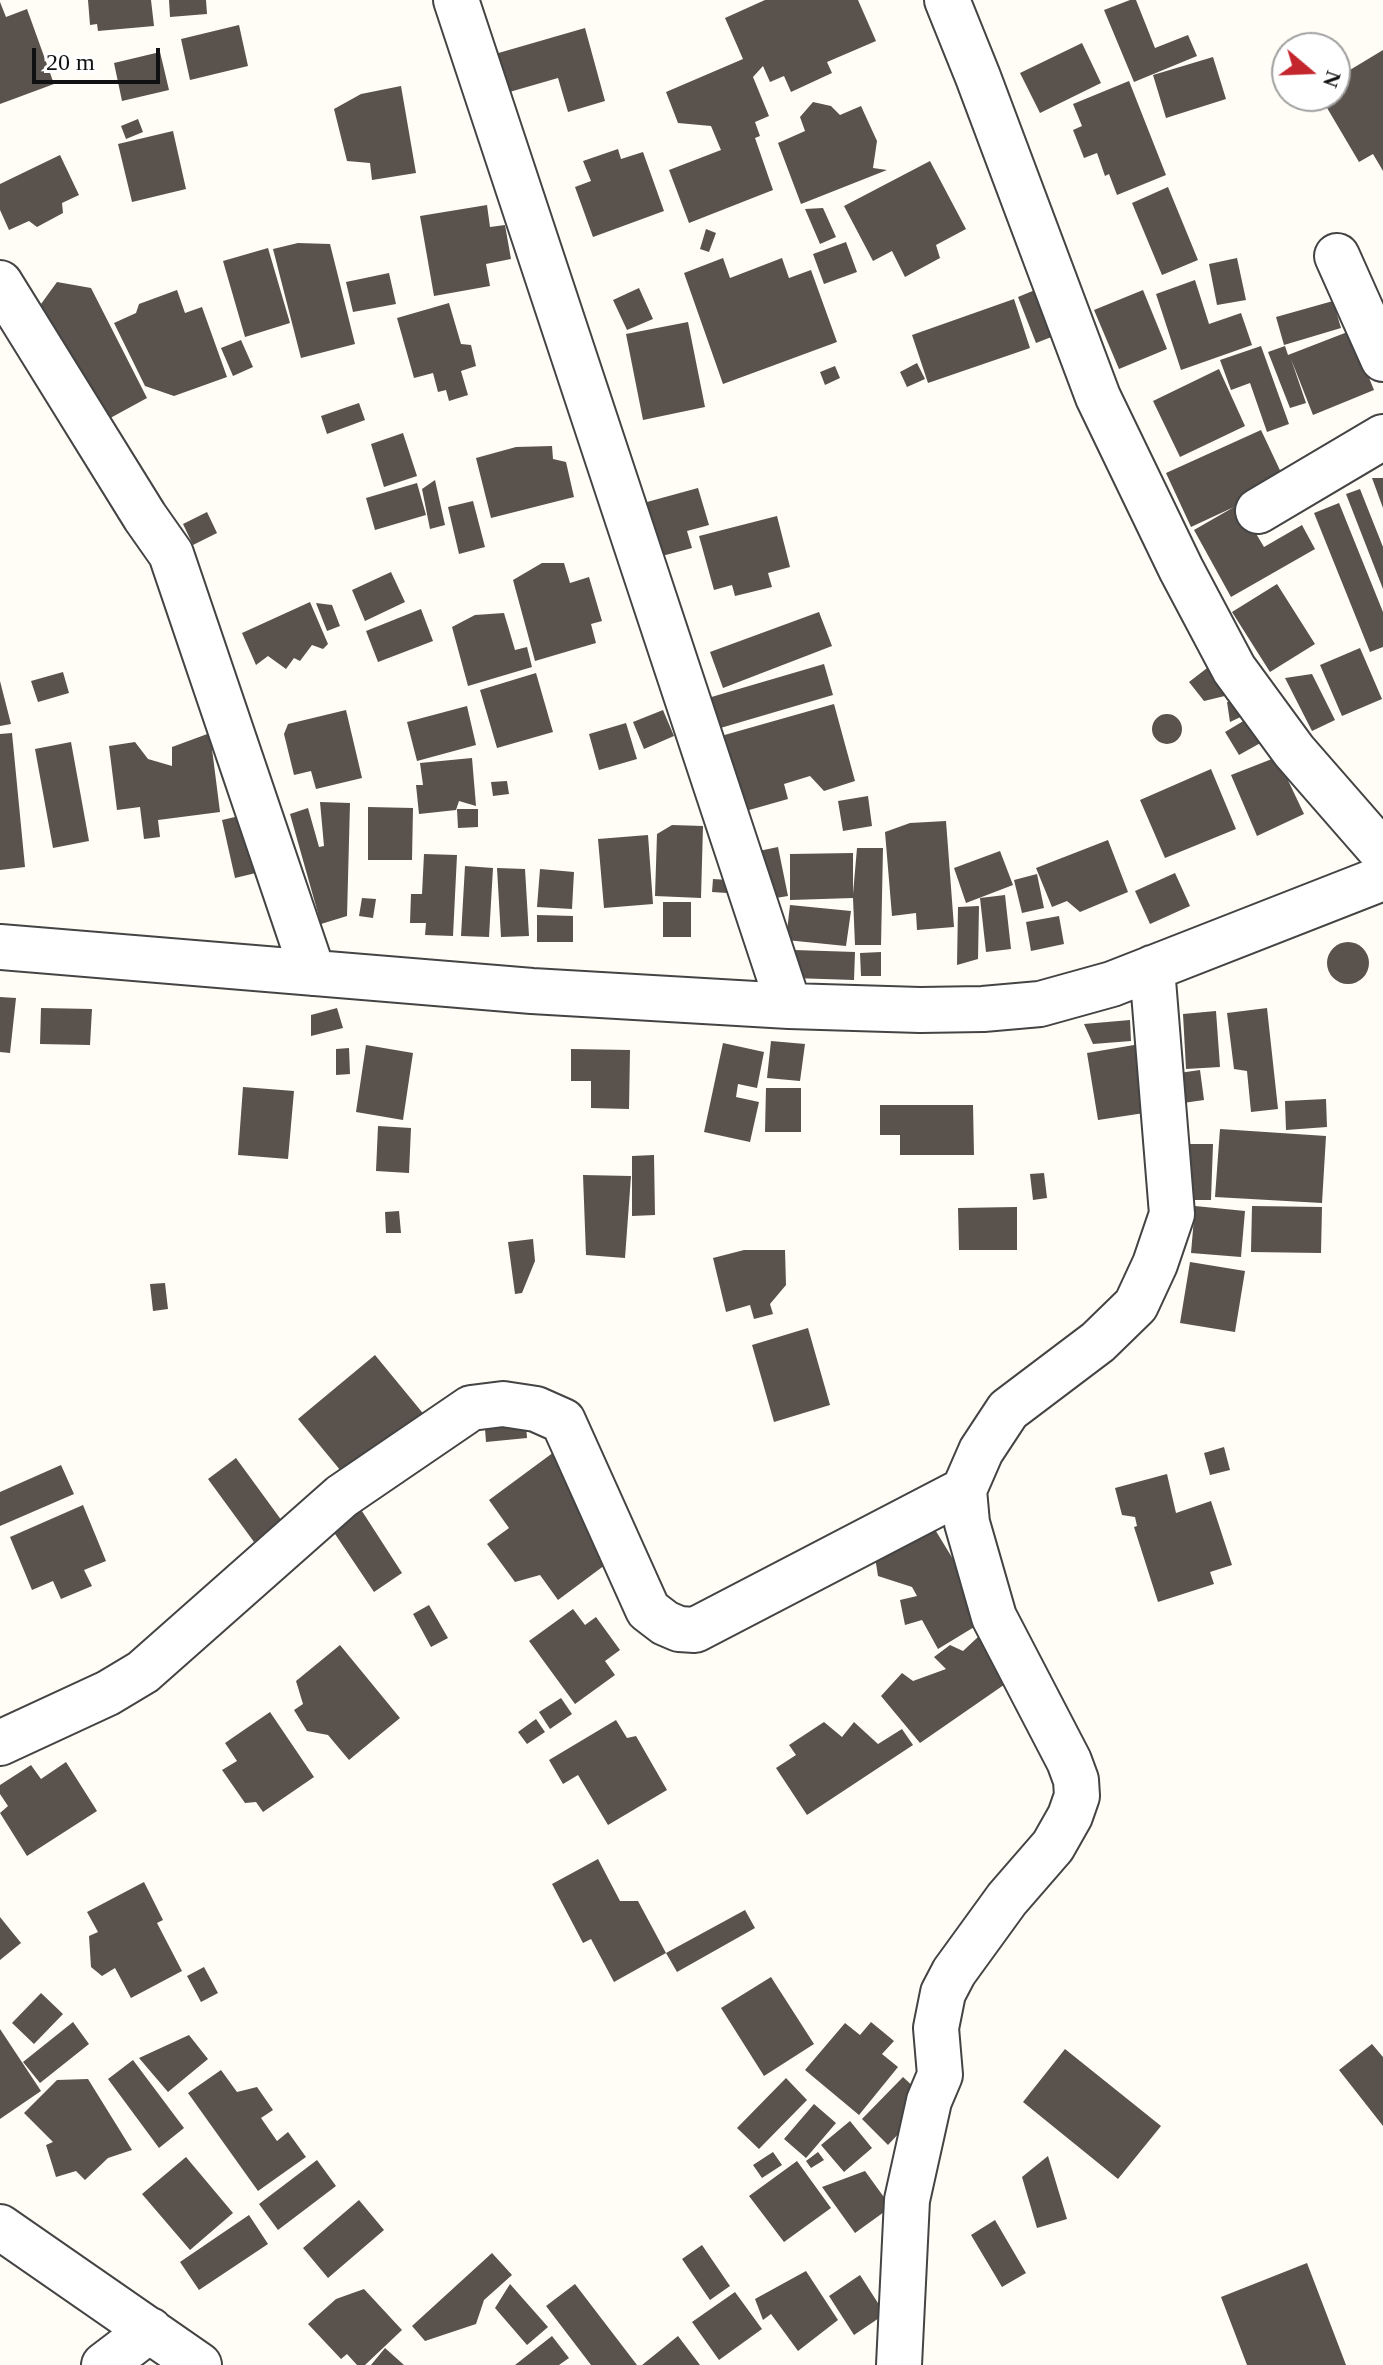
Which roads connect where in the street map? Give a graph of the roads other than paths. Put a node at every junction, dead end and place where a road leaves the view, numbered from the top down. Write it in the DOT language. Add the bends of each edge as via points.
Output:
graph roads {
  1 [pos="456,0"];
  2 [pos="947,0"];
  3 [pos="1337,256"];
  4 [pos="0,283"];
  5 [pos="1383,359"];
  6 [pos="1383,437"];
  7 [pos="1258,511"];
  8 [pos="1383,853"];
  9 [pos="1383,878"];
  10 [pos="0,947"];
  11 [pos="1152,968"];
  12 [pos="313,973"];
  13 [pos="789,1006"];
  14 [pos="964,1490"];
  15 [pos="0,1743"];
  16 [pos="0,2227"];
  17 [pos="150,2330"];
  18 [pos="889,2360"];
  19 [pos="104,2365"];
  20 [pos="199,2365"];
  1 -- 13 [label="street"];
  2 -- 8 [label="street" via="1098,397 1181,569 1234,669 1294,751"];
  3 -- 5 [label="street"];
  4 -- 12 [label="street" via="171,554"];
  6 -- 7 [label="street"];
  9 -- 11 [label="street"];
  10 -- 12 [label="street"];
  11 -- 13 [label="street" via="1040,1004 920,1010"];
  11 -- 14 [label="street" via="1172,1214 1155,1264 1136,1305 1098,1342 1008,1410"];
  12 -- 13 [label="street"];
  14 -- 15 [label="street" via="695,1630 679,1629 648,1610 563,1421 536,1409 503,1404 471,1408 342,1496 143,1672"];
  14 -- 18 [label="street" via="967,1523 994,1617 1069,1761 1077,1796 1053,1846 1007,1899 943,1993 936,2028 940,2075 907,2200"];
  16 -- 17 [label="street"];
  17 -- 19 [label="street"];
  17 -- 20 [label="street"];
}
